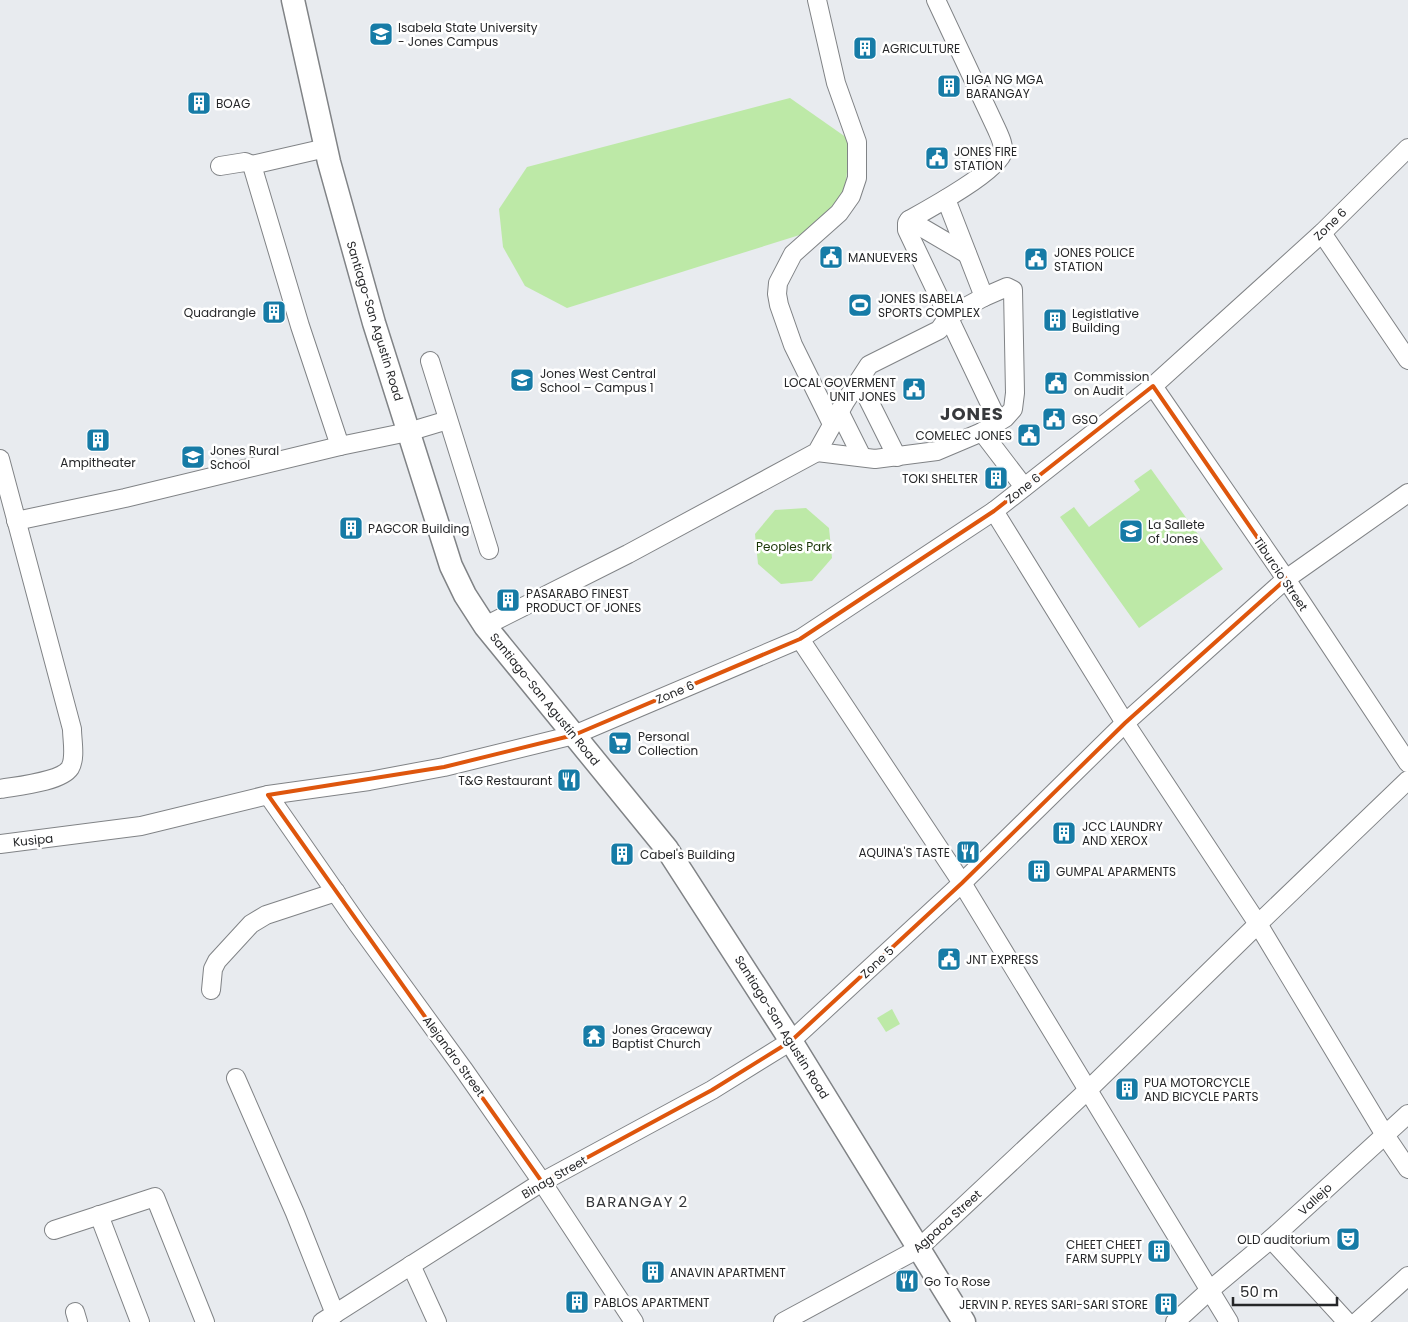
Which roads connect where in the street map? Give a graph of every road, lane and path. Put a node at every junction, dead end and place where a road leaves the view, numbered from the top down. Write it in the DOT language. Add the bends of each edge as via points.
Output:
graph roads {
  1 [pos="293,0"];
  2 [pos="817,0"];
  3 [pos="936,0"];
  4 [pos="326,148"];
  5 [pos="1408,148"];
  6 [pos="252,165"];
  7 [pos="220,166"];
  8 [pos="946,199"];
  9 [pos="909,220"];
  10 [pos="1322,233"];
  11 [pos="967,254"];
  12 [pos="984,297"];
  13 [pos="949,316"];
  14 [pos="1408,360"];
  15 [pos="430,361"];
  16 [pos="859,380"];
  17 [pos="1153,386"];
  18 [pos="836,417"];
  19 [pos="448,420"];
  20 [pos="998,422"];
  21 [pos="408,432"];
  22 [pos="982,432"];
  23 [pos="340,446"];
  24 [pos="816,452"];
  25 [pos="862,457"];
  26 [pos="897,457"];
  27 [pos="0,459"];
  28 [pos="1024,487"];
  29 [pos="1408,493"];
  30 [pos="994,511"];
  31 [pos="16,521"];
  32 [pos="489,550"];
  33 [pos="1286,579"];
  34 [pos="485,626"];
  35 [pos="800,639"];
  36 [pos="1125,723"];
  37 [pos="574,735"];
  38 [pos="1408,763"];
  39 [pos="1408,780"];
  40 [pos="0,789"];
  41 [pos="268,795"];
  42 [pos="0,844"];
  43 [pos="962,883"];
  44 [pos="336,892"];
  45 [pos="1258,924"];
  46 [pos="211,990"];
  47 [pos="791,1041"];
  48 [pos="236,1078"];
  49 [pos="1089,1089"];
  50 [pos="1408,1114"];
  51 [pos="1386,1135"];
  52 [pos="1408,1169"];
  53 [pos="542,1182"];
  54 [pos="99,1216"];
  55 [pos="54,1230"];
  56 [pos="1272,1239"];
  57 [pos="918,1249"];
  58 [pos="411,1265"];
  59 [pos="1408,1276"];
  60 [pos="1210,1290"];
  61 [pos="329,1319"];
  62 [pos="140,1322"];
  63 [pos="205,1322"];
  64 [pos="437,1322"];
  65 [pos="634,1322"];
  66 [pos="783,1322"];
  67 [pos="964,1322"];
  68 [pos="1175,1322"];
  69 [pos="1229,1322"];
  70 [pos="1347,1322"];
  71 [pos="1356,1322"];
  1 -- 4 [label="main road, Santiago-San Agustin Road"];
  2 -- 18 [label="street" via="836,83 857,142 857,178 851,196 839,213 793,254 778,283 777,294 793,345"];
  3 -- 8 [label="street" via="973,74 1003,146 1003,154 996,165"];
  4 -- 6 [label="street"];
  4 -- 21 [label="main road, Santiago-San Agustin Road"];
  5 -- 10 [label="street, Zone 6"];
  6 -- 7 [label="street" via="245,162"];
  6 -- 23 [label="street"];
  8 -- 9 [label="street"];
  8 -- 11 [label="street"];
  9 -- 11 [label="street"];
  9 -- 13 [label="street" via="907,230"];
  10 -- 14 [label="street"];
  10 -- 17 [label="street, Zone 6"];
  11 -- 12 [label="street"];
  12 -- 13 [label="street"];
  12 -- 20 [label="street" via="1007,287 1013,290 1015,393 1013,409"];
  13 -- 16 [label="street" via="939,330 869,365"];
  13 -- 20 [label="street"];
  15 -- 19 [label="street"];
  16 -- 18 [label="street"];
  16 -- 26 [label="street"];
  17 -- 28 [label="street, Zone 6"];
  17 -- 33 [label="street, Tiburcio Street"];
  18 -- 24 [label="street"];
  18 -- 25 [label="street"];
  19 -- 21 [label="street"];
  19 -- 32 [label="street"];
  20 -- 22 [label="street"];
  21 -- 23 [label="street"];
  21 -- 34 [label="main road, Santiago-San Agustin Road" via="451,566"];
  22 -- 26 [label="street" via="937,451"];
  22 -- 28 [label="street"];
  23 -- 31 [label="street"];
  24 -- 25 [label="street"];
  24 -- 34 [label="street" via="628,554"];
  25 -- 26 [label="street"];
  27 -- 31 [label="street"];
  28 -- 30 [label="street, Zone 6"];
  29 -- 33 [label="street, Zone 5"];
  30 -- 35 [label="street, Zone 6"];
  30 -- 36 [label="street"];
  31 -- 40 [label="street" via="72,729 73,753 70,767 62,774 40,782"];
  33 -- 36 [label="street, Zone 5"];
  33 -- 38 [label="street, Tiburcio Street"];
  34 -- 37 [label="main road, Santiago-San Agustin Road"];
  35 -- 37 [label="street, Zone 6"];
  35 -- 43 [label="street"];
  36 -- 43 [label="street, Zone 5"];
  36 -- 45 [label="street"];
  37 -- 41 [label="street, Zone 6" via="444,767"];
  37 -- 47 [label="main road, Santiago-San Agustin Road" via="667,848"];
  39 -- 45 [label="street, Agpaoa Street"];
  41 -- 42 [label="street, Kusipa" via="141,826"];
  41 -- 44 [label="street, Alejandro Street"];
  43 -- 47 [label="street, Zone 5"];
  43 -- 49 [label="street"];
  44 -- 46 [label="street" via="266,915 250,924 217,961"];
  44 -- 53 [label="street, Alejandro Street"];
  45 -- 49 [label="street, Agpaoa Street"];
  45 -- 51 [label="street"];
  47 -- 53 [label="street, Binag Street" via="712,1090"];
  47 -- 57 [label="main road, Santiago-San Agustin Road"];
  48 -- 61 [label="street" via="295,1213"];
  49 -- 57 [label="street, Agpaoa Street"];
  49 -- 60 [label="street"];
  50 -- 51 [label="street, Vallejo"];
  51 -- 52 [label="street"];
  51 -- 56 [label="street, Vallejo"];
  53 -- 58 [label="street, Binag Street"];
  53 -- 65 [label="street, Alejandro Street"];
  54 -- 55 [label="street"];
  54 -- 62 [label="street"];
  54 -- 63 [label="street" via="155,1197"];
  56 -- 60 [label="street, Vallejo"];
  56 -- 70 [label="street"];
  57 -- 66 [label="street, Agpaoa Street"];
  57 -- 67 [label="main road, Santiago-San Agustin Road"];
  58 -- 61 [label="street, Binag Street"];
  58 -- 64 [label="street"];
  59 -- 71 [label="street"];
  60 -- 68 [label="street, Vallejo"];
  60 -- 69 [label="street"];
}
